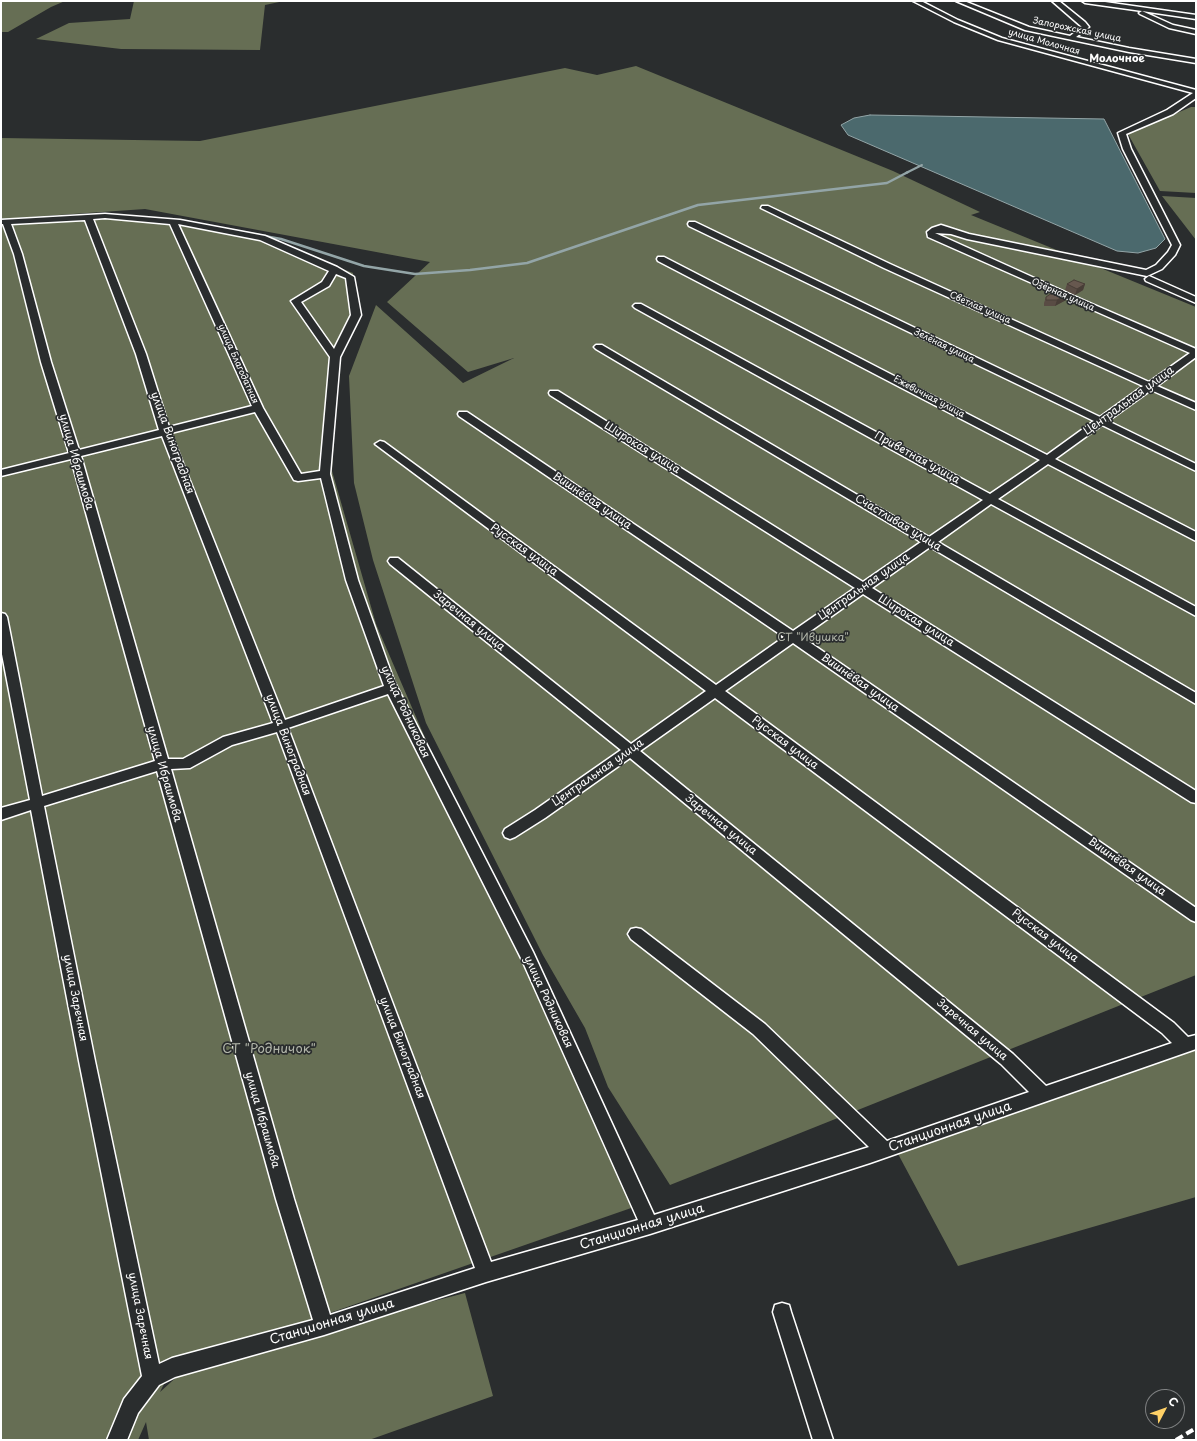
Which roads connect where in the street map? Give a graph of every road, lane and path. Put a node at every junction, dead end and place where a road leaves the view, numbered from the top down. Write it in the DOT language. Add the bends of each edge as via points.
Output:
graph roads {
  1 [pos="916,1"];
  2 [pos="959,1"];
  3 [pos="1055,1"];
  4 [pos="1085,1"];
  5 [pos="1092,2"];
  6 [pos="1124,6"];
  7 [pos="968,11"];
  8 [pos="1196,17"];
  9 [pos="949,18"];
  10 [pos="1196,32"];
  11 [pos="1071,38"];
  12 [pos="1196,62"];
  13 [pos="1196,93"];
  14 [pos="765,208"];
  15 [pos="88,217"];
  16 [pos="3,221"];
  17 [pos="174,222"];
  18 [pos="692,224"];
  19 [pos="660,259"];
  20 [pos="334,269"];
  21 [pos="1152,277"];
  22 [pos="1196,300"];
  23 [pos="638,306"];
  24 [pos="599,347"];
  25 [pos="1196,352"];
  26 [pos="335,357"];
  27 [pos="1151,386"];
  28 [pos="554,393"];
  29 [pos="1196,406"];
  30 [pos="258,408"];
  31 [pos="463,414"];
  32 [pos="1101,421"];
  33 [pos="165,431"];
  34 [pos="380,444"];
  35 [pos="75,454"];
  36 [pos="1048,459"];
  37 [pos="1196,468"];
  38 [pos="1,474"];
  39 [pos="325,474"];
  40 [pos="991,498"];
  41 [pos="1196,537"];
  42 [pos="928,542"];
  43 [pos="394,561"];
  44 [pos="864,588"];
  45 [pos="1196,612"];
  46 [pos="1,617"];
  47 [pos="793,637"];
  48 [pos="392,688"];
  49 [pos="715,690"];
  50 [pos="1196,699"];
  51 [pos="281,726"];
  52 [pos="630,750"];
  53 [pos="162,764"];
  54 [pos="1196,798"];
  55 [pos="37,803"];
  56 [pos="1,814"];
  57 [pos="510,833"];
  58 [pos="1196,916"];
  59 [pos="636,934"];
  60 [pos="1191,1044"];
  61 [pos="1044,1095"];
  62 [pos="884,1150"];
  63 [pos="650,1225"];
  64 [pos="486,1273"];
  65 [pos="782,1312"];
  66 [pos="324,1326"];
  67 [pos="152,1378"];
  68 [pos="117,1440"];
  69 [pos="823,1440"];
  1 -- 9 [label="street, улица Молочная"];
  2 -- 7 [label="street, Запорожская улица"];
  3 -- 11 [label="street" via="1086,27"];
  4 -- 5 [label="street"];
  5 -- 6 [label="street"];
  6 -- 8 [label="street"];
  6 -- 10 [label="street" via="1171,27"];
  7 -- 9 [label="street"];
  7 -- 11 [label="street, Запорожская улица" via="1028,29"];
  9 -- 13 [label="street, улица Молочная" via="1000,39"];
  11 -- 12 [label="street, Запорожская улица"];
  13 -- 21 [label="street" via="1170,112 1122,133 1127,150 1176,245"];
  14 -- 27 [label="street, Светлая улица"];
  15 -- 16 [label="street, улица Родниковая"];
  15 -- 17 [label="street, улица Родниковая"];
  15 -- 33 [label="street, улица Виноградная" via="141,354"];
  16 -- 35 [label="street, улица Ибраимова" via="18,254 46,362"];
  17 -- 20 [label="street, улица Родниковая" via="262,238"];
  17 -- 30 [label="street, улица Благодатная"];
  18 -- 32 [label="street, Зелёная улица"];
  19 -- 36 [label="street, Ежевичная улица"];
  20 -- 26 [label="street, улица Родниковая" via="350,277 356,315"];
  20 -- 26 [label="street" via="326,284 296,302"];
  21 -- 22 [label="street"];
  21 -- 25 [label="street, Озёрная улица" via="945,230 931,232 931,235"];
  23 -- 40 [label="street, Приветная улица"];
  24 -- 42 [label="street, Счастливая улица"];
  25 -- 27 [label="street, Центральная улица"];
  26 -- 39 [label="street, улица Родниковая"];
  27 -- 29 [label="street, Светлая улица"];
  27 -- 32 [label="street, Центральная улица"];
  28 -- 44 [label="street, Широкая улица"];
  30 -- 33 [label="street"];
  30 -- 39 [label="street, улица Благодатная" via="298,478"];
  31 -- 47 [label="street, Вишнёвая улица"];
  32 -- 36 [label="street, Центральная улица"];
  32 -- 37 [label="street, Зелёная улица"];
  33 -- 35 [label="street"];
  33 -- 51 [label="street, улица Виноградная"];
  34 -- 49 [label="street, Русская улица"];
  35 -- 38 [label="street"];
  35 -- 53 [label="street, улица Ибраимова"];
  36 -- 40 [label="street, Центральная улица"];
  36 -- 41 [label="street, Ежевичная улица"];
  39 -- 48 [label="street, улица Родниковая" via="352,580"];
  40 -- 42 [label="street, Центральная улица"];
  40 -- 45 [label="street, Приветная улица"];
  42 -- 44 [label="street, Центральная улица"];
  42 -- 50 [label="street, Счастливая улица"];
  43 -- 52 [label="street, Заречная улица"];
  44 -- 47 [label="street, Центральная улица"];
  44 -- 54 [label="street, Широкая улица"];
  46 -- 55 [label="street, улица Заречная"];
  47 -- 49 [label="street, Центральная улица"];
  47 -- 58 [label="street, Вишнёвая улица"];
  48 -- 51 [label="street"];
  48 -- 63 [label="street, улица Родниковая" via="528,957"];
  49 -- 52 [label="street, Центральная улица"];
  49 -- 60 [label="street, Русская улица"];
  51 -- 53 [label="street" via="228,741 185,764"];
  51 -- 64 [label="street, улица Виноградная"];
  52 -- 57 [label="street, Центральная улица"];
  52 -- 61 [label="street, Заречная улица" via="1007,1059"];
  53 -- 55 [label="street"];
  53 -- 66 [label="street, улица Ибраимова" via="284,1199"];
  55 -- 56 [label="street"];
  55 -- 67 [label="street, улица Заречная"];
  59 -- 62 [label="street" via="759,1029"];
  60 -- 61 [label="street, Станционная улица"];
  61 -- 62 [label="street, Станционная улица"];
  62 -- 63 [label="street, Станционная улица"];
  63 -- 64 [label="street, Станционная улица"];
  64 -- 66 [label="street, Станционная улица"];
  65 -- 69 [label="street"];
  66 -- 67 [label="street, Станционная улица" via="172,1368"];
  67 -- 68 [label="street, Станционная улица" via="131,1406"];
}
